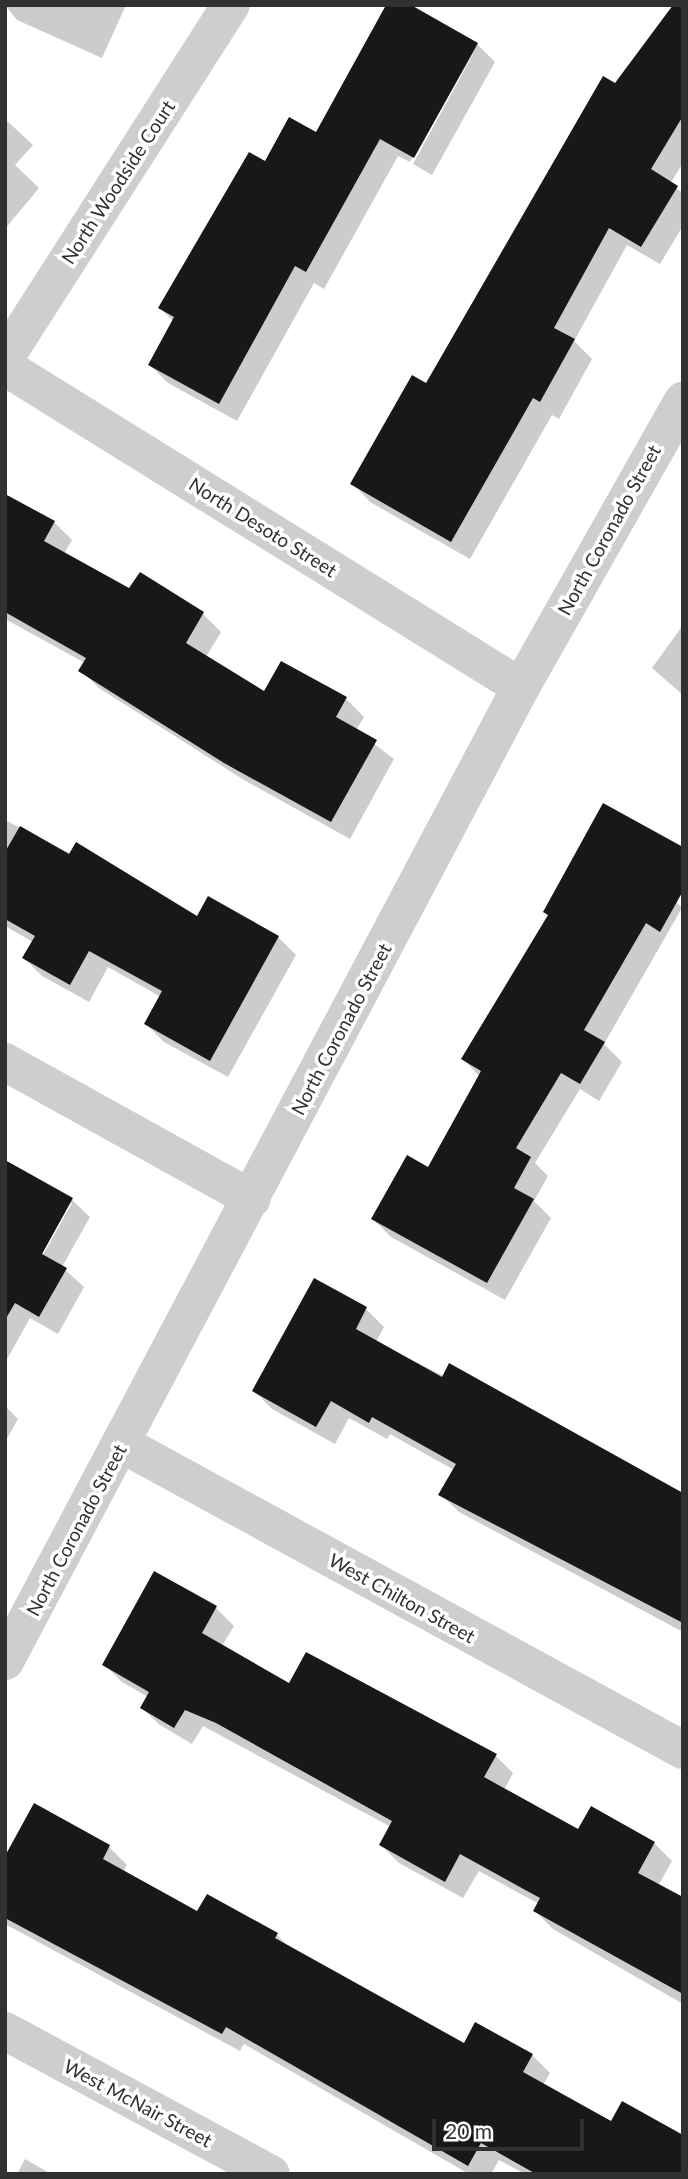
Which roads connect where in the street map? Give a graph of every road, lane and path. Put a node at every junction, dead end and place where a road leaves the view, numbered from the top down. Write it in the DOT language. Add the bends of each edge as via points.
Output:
graph roads {
  1 [pos="231,5"];
  2 [pos="5,358"];
  3 [pos="5,367"];
  4 [pos="679,416"];
  5 [pos="522,687"];
  6 [pos="5,1062"];
  7 [pos="252,1199"];
  8 [pos="122,1444"];
  9 [pos="5,1661"];
  10 [pos="683,1750"];
  11 [pos="5,2031"];
  12 [pos="271,2174"];
  1 -- 2 [label="street, North Woodside Court"];
  3 -- 5 [label="street, North Desoto Street"];
  4 -- 5 [label="street, North Coronado Street"];
  5 -- 7 [label="street, North Coronado Street"];
  6 -- 7 [label="street"];
  7 -- 8 [label="street, North Coronado Street"];
  8 -- 9 [label="street, North Coronado Street"];
  8 -- 10 [label="street, West Chilton Street"];
  11 -- 12 [label="street, West McNair Street"];
}
